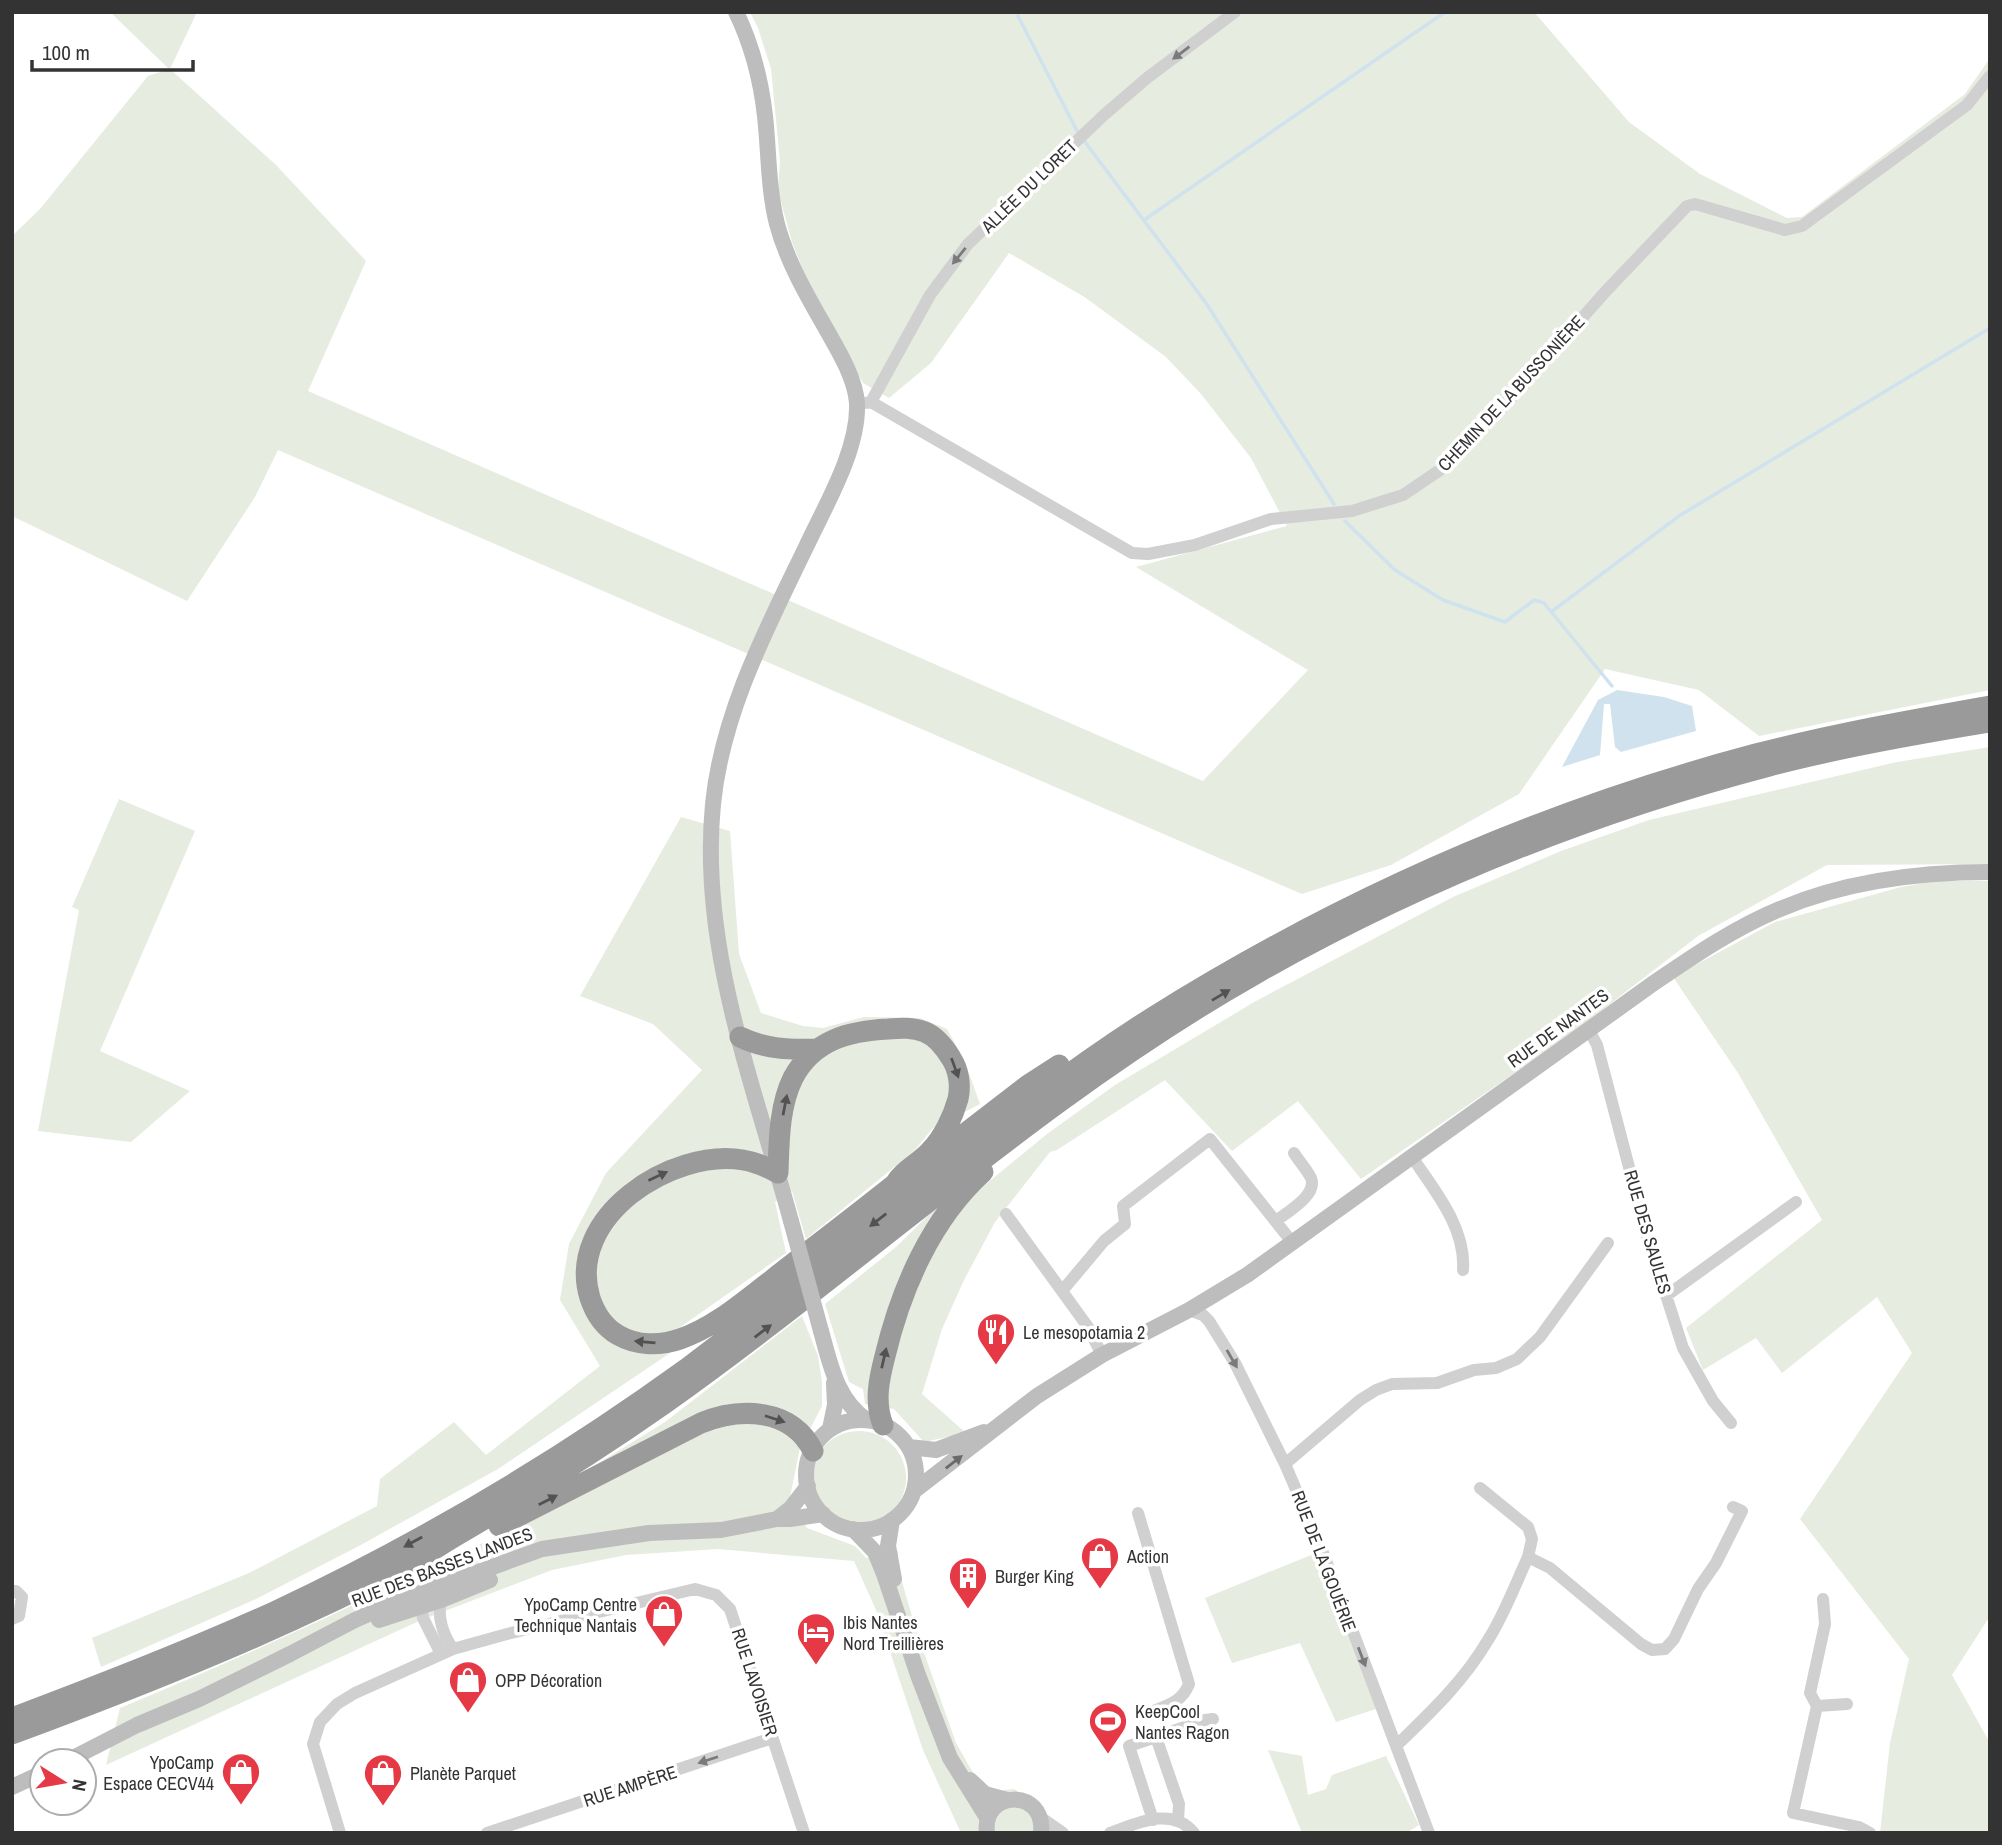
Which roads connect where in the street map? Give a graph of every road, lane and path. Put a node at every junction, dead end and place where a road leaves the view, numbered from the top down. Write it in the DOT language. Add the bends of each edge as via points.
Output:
graph roads {
  1 [pos="736,12"];
  2 [pos="1236,12"];
  3 [pos="1990,76"];
  4 [pos="864,403"];
  5 [pos="1990,706"];
  6 [pos="1990,722"];
  7 [pos="1990,872"];
  8 [pos="1150,1020"];
  9 [pos="1589,1030"];
  10 [pos="740,1037"];
  11 [pos="817,1049"];
  12 [pos="1061,1099"];
  13 [pos="1294,1153"];
  14 [pos="1412,1157"];
  15 [pos="778,1173"];
  16 [pos="895,1184"];
  17 [pos="1796,1202"];
  18 [pos="1006,1214"];
  19 [pos="1276,1221"];
  20 [pos="827,1237"];
  21 [pos="1292,1242"];
  22 [pos="1608,1243"];
  23 [pos="1463,1270"];
  24 [pos="1062,1292"];
  25 [pos="1666,1296"];
  26 [pos="1189,1310"];
  27 [pos="1102,1355"];
  28 [pos="834,1377"];
  29 [pos="875,1422"];
  30 [pos="1731,1423"];
  31 [pos="831,1429"];
  32 [pos="993,1429"];
  33 [pos="597,1430"];
  34 [pos="909,1447"];
  35 [pos="813,1451"];
  36 [pos="1285,1464"];
  37 [pos="808,1486"];
  38 [pos="1480,1488"];
  39 [pos="914,1491"];
  40 [pos="1733,1507"];
  41 [pos="1138,1513"];
  42 [pos="823,1514"];
  43 [pos="777,1519"];
  44 [pos="892,1520"];
  45 [pos="853,1529"];
  46 [pos="585,1543"];
  47 [pos="1528,1557"];
  48 [pos="420,1558"];
  49 [pos="460,1580"];
  50 [pos="12,1591"];
  51 [pos="1823,1599"];
  52 [pos="441,1600"];
  53 [pos="421,1606"];
  54 [pos="12,1619"];
  55 [pos="307,1644"];
  56 [pos="447,1651"];
  57 [pos="1847,1704"];
  58 [pos="1817,1706"];
  59 [pos="1151,1712"];
  60 [pos="12,1718"];
  61 [pos="1213,1720"];
  62 [pos="12,1734"];
  63 [pos="1156,1737"];
  64 [pos="772,1738"];
  65 [pos="1396,1746"];
  66 [pos="96,1747"];
  67 [pos="28,1780"];
  68 [pos="12,1787"];
  69 [pos="1007,1800"];
  70 [pos="1153,1820"];
  71 [pos="1178,1820"];
  72 [pos="1040,1825"];
  73 [pos="988,1826"];
  74 [pos="340,1833"];
  75 [pos="486,1833"];
  76 [pos="804,1833"];
  77 [pos="1063,1833"];
  78 [pos="1110,1833"];
  79 [pos="1194,1833"];
  80 [pos="1429,1833"];
  81 [pos="1870,1833"];
  1 -- 4 [label="street" via="755,60 765,115 769,180 782,243"];
  2 -- 4 [label="street, ALLÉE DU LORET, one-way" via="1104,115 968,244 930,295"];
  3 -- 4 [label="street, CHEMIN DE LA BUSSONIÈRE" via="1967,105 1802,226 1785,230 1695,204 1687,206 1440,470 1403,495 1352,511 1271,519 1195,545 1132,553"];
  4 -- 10 [label="street" via="833,488 741,694 718,775 711,829 712,903 718,949"];
  5 -- 8 [label="highway" via="1768,751 1550,819 1349,907"];
  12 -- 6 [label="highway, one-way" via="1184,1017 1292,954 1383,907 1517,849 1654,799 1768,766"];
  7 -- 9 [label="street, RUE DE NANTES" via="1909,875 1781,908 1706,948"];
  8 -- 16 [label="highway" via="1130,1021 1073,1055"];
  8 -- 33 [label="highway, one-way" via="1020,1110 718,1345"];
  9 -- 14 [label="street, RUE DE NANTES"];
  9 -- 25 [label="street, RUE DES SAULES" via="1597,1045"];
  10 -- 11 [label="highway" via="768,1047"];
  10 -- 15 [label="street"];
  15 -- 11 [label="highway, one-way" via="789,1088 801,1065"];
  11 -- 16 [label="highway, one-way" via="850,1034 915,1029 935,1038 956,1066 959,1089 949,1122 931,1151"];
  29 -- 12 [label="highway, one-way" via="881,1374 903,1297 925,1249 972,1182 1053,1116"];
  48 -- 12 [label="highway, one-way" via="669,1401"];
  13 -- 19 [label="street" via="1312,1187"];
  14 -- 21 [label="street, RUE DE NANTES"];
  14 -- 23 [label="street" via="1451,1215 1464,1251"];
  20 -- 15 [label="highway, one-way" via="714,1322 676,1340 640,1343 620,1336 603,1321 590,1298 587,1267 596,1236 611,1213 641,1184 702,1162 743,1160"];
  15 -- 28 [label="street, bridge"];
  16 -- 20 [label="highway"];
  17 -- 25 [label="street"];
  18 -- 24 [label="street"];
  19 -- 21 [label="street"];
  19 -- 24 [label="street" via="1210,1139 1124,1206 1125,1224 1104,1241"];
  20 -- 33 [label="highway" via="734,1316 606,1414"];
  21 -- 26 [label="street, RUE DE NANTES"];
  22 -- 36 [label="street" via="1539,1337 1517,1359 1437,1383 1392,1384 1376,1390"];
  24 -- 27 [label="street"];
  25 -- 30 [label="street, RUE DES SAULES" via="1683,1348"];
  26 -- 27 [label="street, RUE DE NANTES"];
  26 -- 36 [label="street, RUE DE LA GOUÉRIE, one-way" via="1202,1315 1216,1332"];
  27 -- 32 [label="street, RUE DE NANTES"];
  28 -- 29 [label="street" via="845,1399"];
  28 -- 31 [label="street"];
  29 -- 31 [label="street" via="854,1420"];
  29 -- 34 [label="street"];
  31 -- 35 [label="street"];
  32 -- 34 [label="street" via="936,1450"];
  39 -- 32 [label="street, one-way"];
  33 -- 60 [label="highway, one-way" via="478,1505 346,1577 202,1643"];
  34 -- 39 [label="street" via="916,1471"];
  35 -- 37 [label="street" via="806,1473"];
  48 -- 35 [label="highway, one-way" via="437,1557 724,1415 747,1413 778,1419 802,1434"];
  36 -- 65 [label="street, RUE DE LA GOUÉRIE, one-way"];
  37 -- 42 [label="street"];
  37 -- 43 [label="street"];
  38 -- 47 [label="street" via="1528,1527 1532,1539"];
  39 -- 44 [label="street" via="904,1511"];
  40 -- 47 [label="street" via="1742,1511 1665,1649 1652,1650 1640,1644 1550,1568"];
  41 -- 59 [label="street" via="1189,1684 1179,1701"];
  42 -- 43 [label="street, RUE DES BASSES LANDES"];
  42 -- 45 [label="street"];
  43 -- 46 [label="street, RUE DES BASSES LANDES" via="722,1530 649,1533"];
  44 -- 45 [label="street" via="880,1527"];
  44 -- 69 [label="street" via="888,1546 892,1570 947,1740 968,1778 985,1794"];
  45 -- 73 [label="street" via="875,1552 950,1758"];
  46 -- 49 [label="street, RUE DES BASSES LANDES" via="542,1549"];
  46 -- 52 [label="street"];
  47 -- 65 [label="street" via="1489,1639 1467,1672"];
  48 -- 62 [label="highway" via="225,1651"];
  49 -- 53 [label="street"];
  49 -- 55 [label="street, RUE DES BASSES LANDES" via="396,1602"];
  50 -- 54 [label="street" via="22,1597 19,1616"];
  51 -- 58 [label="street" via="1825,1624 1810,1693"];
  52 -- 53 [label="street"];
  52 -- 56 [label="street"];
  53 -- 55 [label="street"];
  53 -- 56 [label="street" via="423,1618"];
  55 -- 66 [label="street, RUE DES BASSES LANDES"];
  56 -- 64 [label="street, RUE LAVOISIER" via="683,1590 705,1590 730,1609"];
  56 -- 74 [label="street" via="355,1693 320,1722 313,1744"];
  57 -- 58 [label="street"];
  58 -- 81 [label="street" via="1793,1813"];
  61 -- 63 [label="street"];
  63 -- 70 [label="street" via="1129,1746"];
  63 -- 71 [label="street" via="1179,1804"];
  64 -- 75 [label="street, RUE AMPÈRE, one-way"];
  64 -- 76 [label="street, RUE LAVOISIER"];
  65 -- 80 [label="street, RUE DE LA GOUÉRIE"];
  67 -- 68 [label="street"];
  69 -- 72 [label="street" via="1032,1806"];
  69 -- 73 [label="street" via="998,1804"];
  70 -- 71 [label="street"];
  70 -- 78 [label="street"];
  71 -- 79 [label="street"];
  72 -- 77 [label="street"];
}
